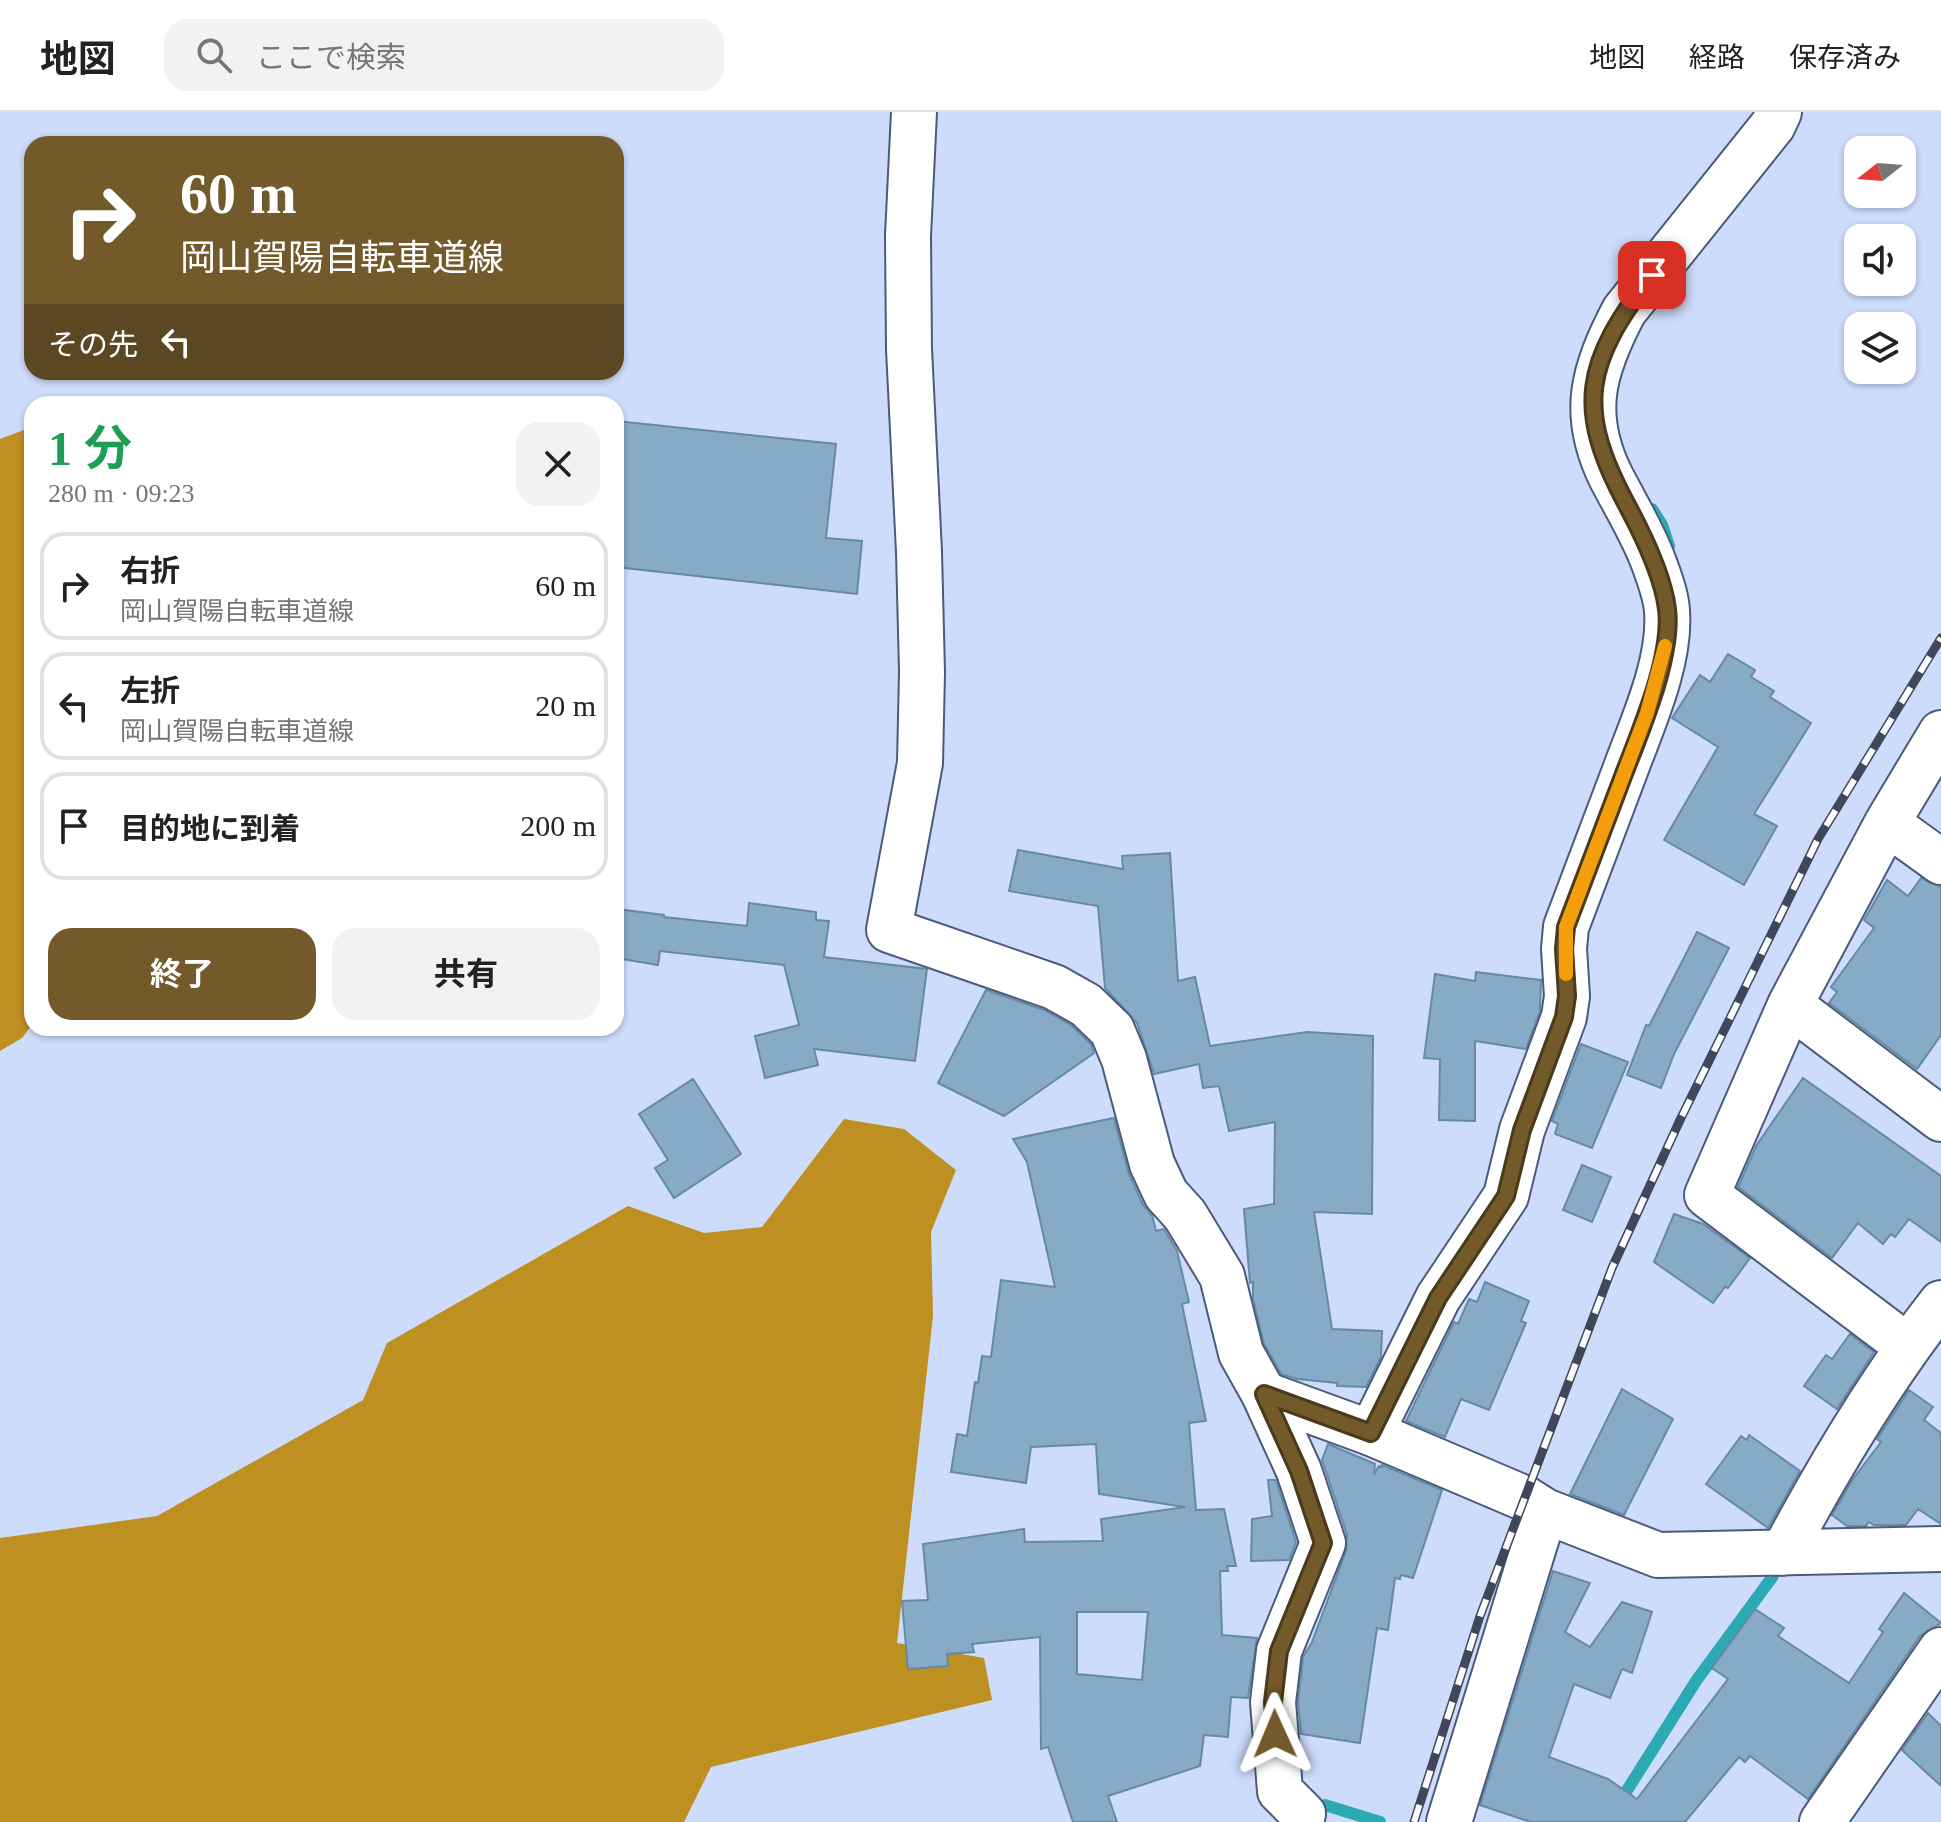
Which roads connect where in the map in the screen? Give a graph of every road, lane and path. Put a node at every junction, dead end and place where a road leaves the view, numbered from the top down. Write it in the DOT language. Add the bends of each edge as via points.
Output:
graph roads {
  1 [pos="914,112"];
  2 [pos="1779,112"];
  3 [pos="1941,733"];
  4 [pos="1887,823"];
  5 [pos="1941,862"];
  6 [pos="1790,1005"];
  7 [pos="1941,1119"];
  8 [pos="1941,1303"];
  9 [pos="1907,1346"];
  10 [pos="1264,1394"];
  11 [pos="1371,1433"];
  12 [pos="1545,1511"];
  13 [pos="1941,1549"];
  14 [pos="1783,1553"];
  15 [pos="1941,1650"];
  16 [pos="1301,1822"];
  17 [pos="1449,1822"];
  18 [pos="1822,1822"];
  1 -- 10 [label="street" via="908,335 921,733 889,930 1054,987 1086,1005 1112,1030 1152,1164 1166,1194 1222,1276 1241,1353"];
  2 -- 11 [label="street" via="1624,311 1595,377 1594,429 1604,462 1655,568 1667,610 1664,651 1647,713 1566,927 1564,1017 1522,1130 1506,1196 1438,1298"];
  3 -- 4 [label="street"];
  4 -- 5 [label="street"];
  4 -- 6 [label="street"];
  6 -- 7 [label="street"];
  6 -- 9 [label="street" via="1707,1195"];
  8 -- 9 [label="street"];
  9 -- 14 [label="street" via="1834,1459"];
  10 -- 11 [label="street"];
  10 -- 16 [label="street" via="1299,1471 1323,1543 1279,1651 1273,1702 1280,1791 1303,1814"];
  11 -- 12 [label="street"];
  12 -- 14 [label="street" via="1658,1555"];
  12 -- 17 [label="street"];
  13 -- 14 [label="street"];
  15 -- 18 [label="street"];
}
